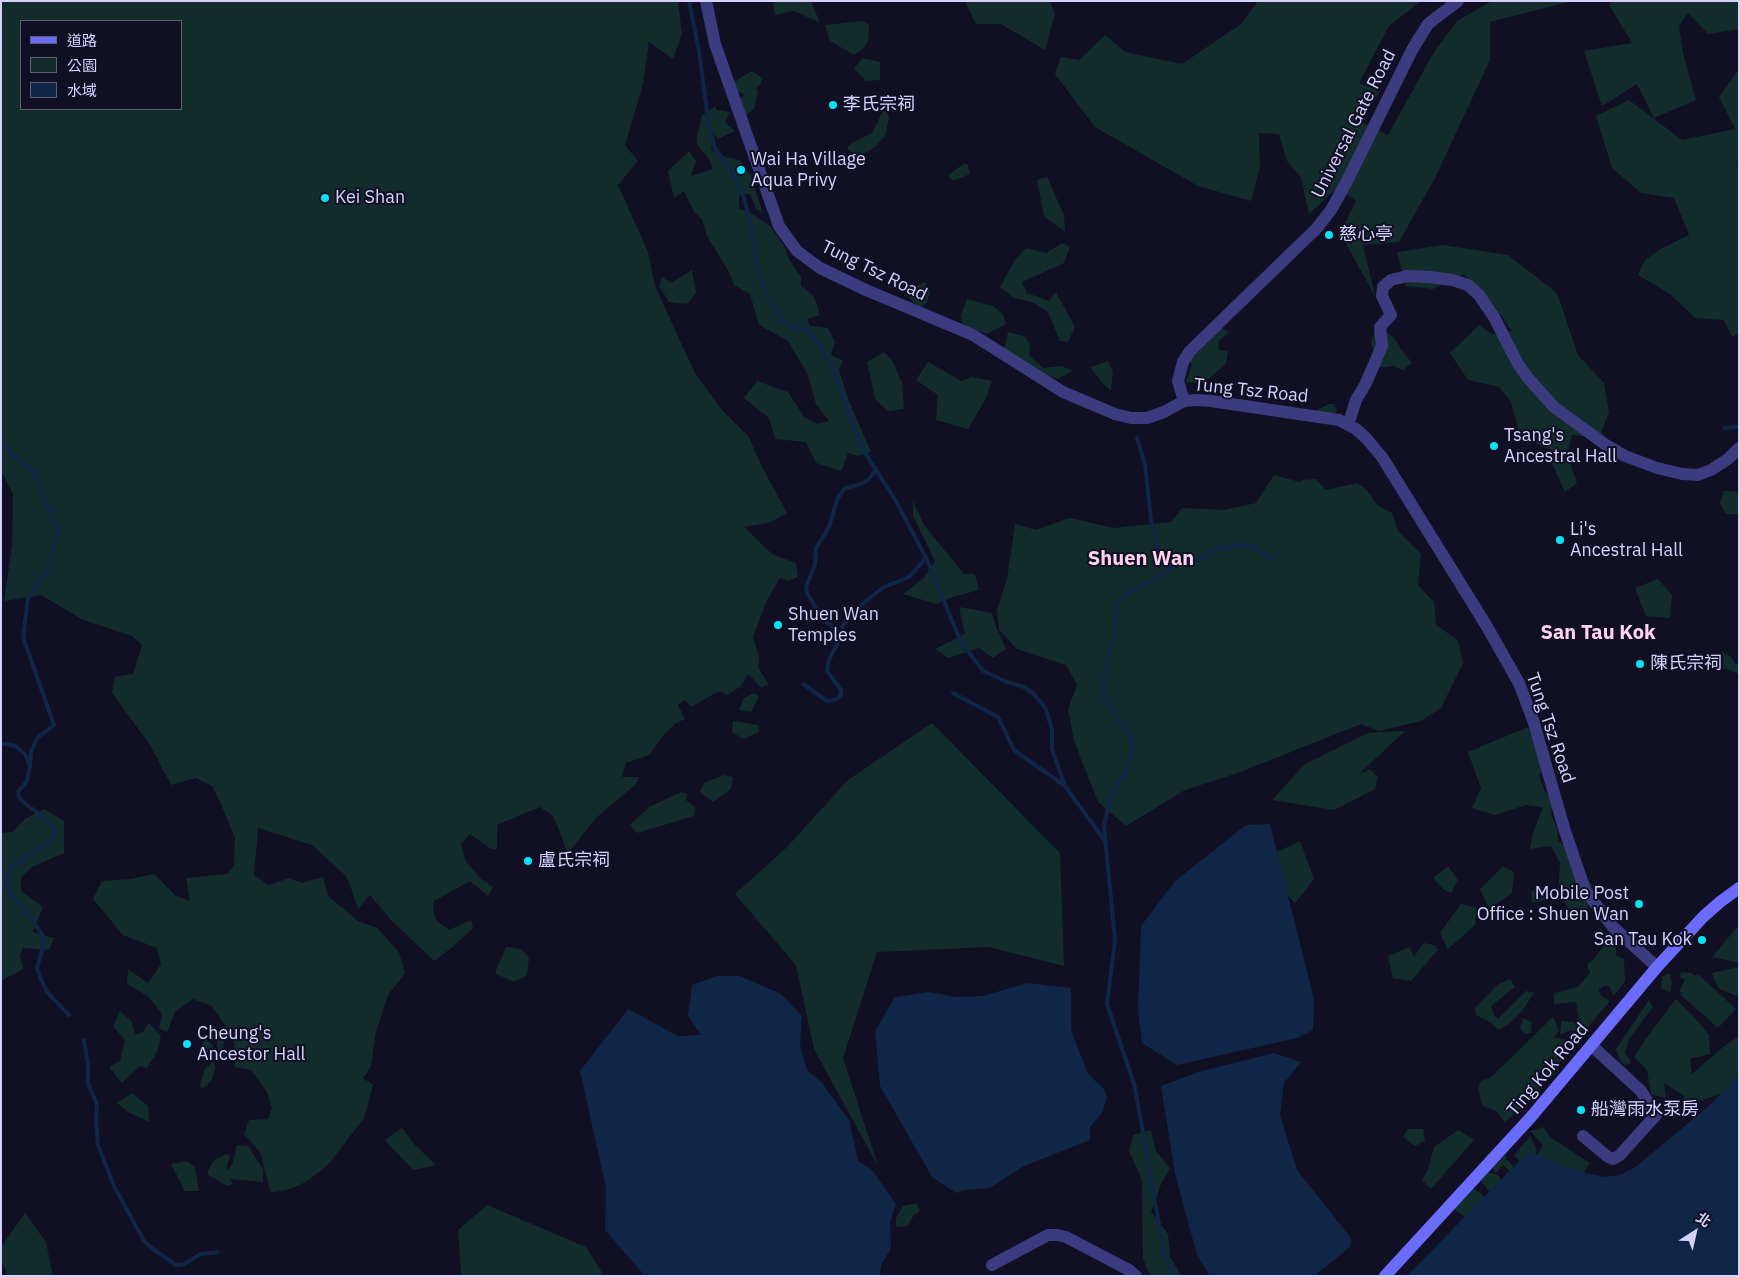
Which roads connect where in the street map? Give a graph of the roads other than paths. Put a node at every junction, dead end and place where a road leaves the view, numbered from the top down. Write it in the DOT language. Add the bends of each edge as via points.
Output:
graph roads {
  1 [pos="706,1"];
  2 [pos="1458,1"];
  3 [pos="1184,401"];
  4 [pos="1348,425"];
  5 [pos="1739,448"];
  6 [pos="1739,888"];
  7 [pos="1656,967"];
  8 [pos="1592,1046"];
  9 [pos="1583,1136"];
  10 [pos="992,1265"];
  11 [pos="1136,1276"];
  12 [pos="1385,1276"];
  1 -- 3 [label="street, Tung Tsz Road" via="715,44 779,226 797,251 820,268 866,290 973,335 1063,392 1115,414 1147,418"];
  2 -- 3 [label="street, Universal Gate Road" via="1428,24 1412,50 1331,210 1317,228 1190,351 1178,381"];
  3 -- 4 [label="street, Tung Tsz Road" via="1256,407 1339,420"];
  4 -- 5 [label="street" via="1356,400 1382,346 1380,327 1391,315 1382,296 1384,287 1391,280 1407,276 1430,277 1468,285 1494,317 1518,364 1554,407 1625,456 1666,470 1698,475 1728,459"];
  4 -- 7 [label="street, Tung Tsz Road" via="1367,439 1382,457 1519,683 1585,890 1612,926"];
  6 -- 7 [label="main road, Ting Kok Road" via="1703,918"];
  7 -- 8 [label="main road, Ting Kok Road"];
  8 -- 9 [label="street" via="1641,1091 1656,1115 1613,1159"];
  8 -- 12 [label="main road, Ting Kok Road" via="1531,1118"];
  10 -- 11 [label="street" via="1048,1235 1057,1235 1066,1236"];
}
